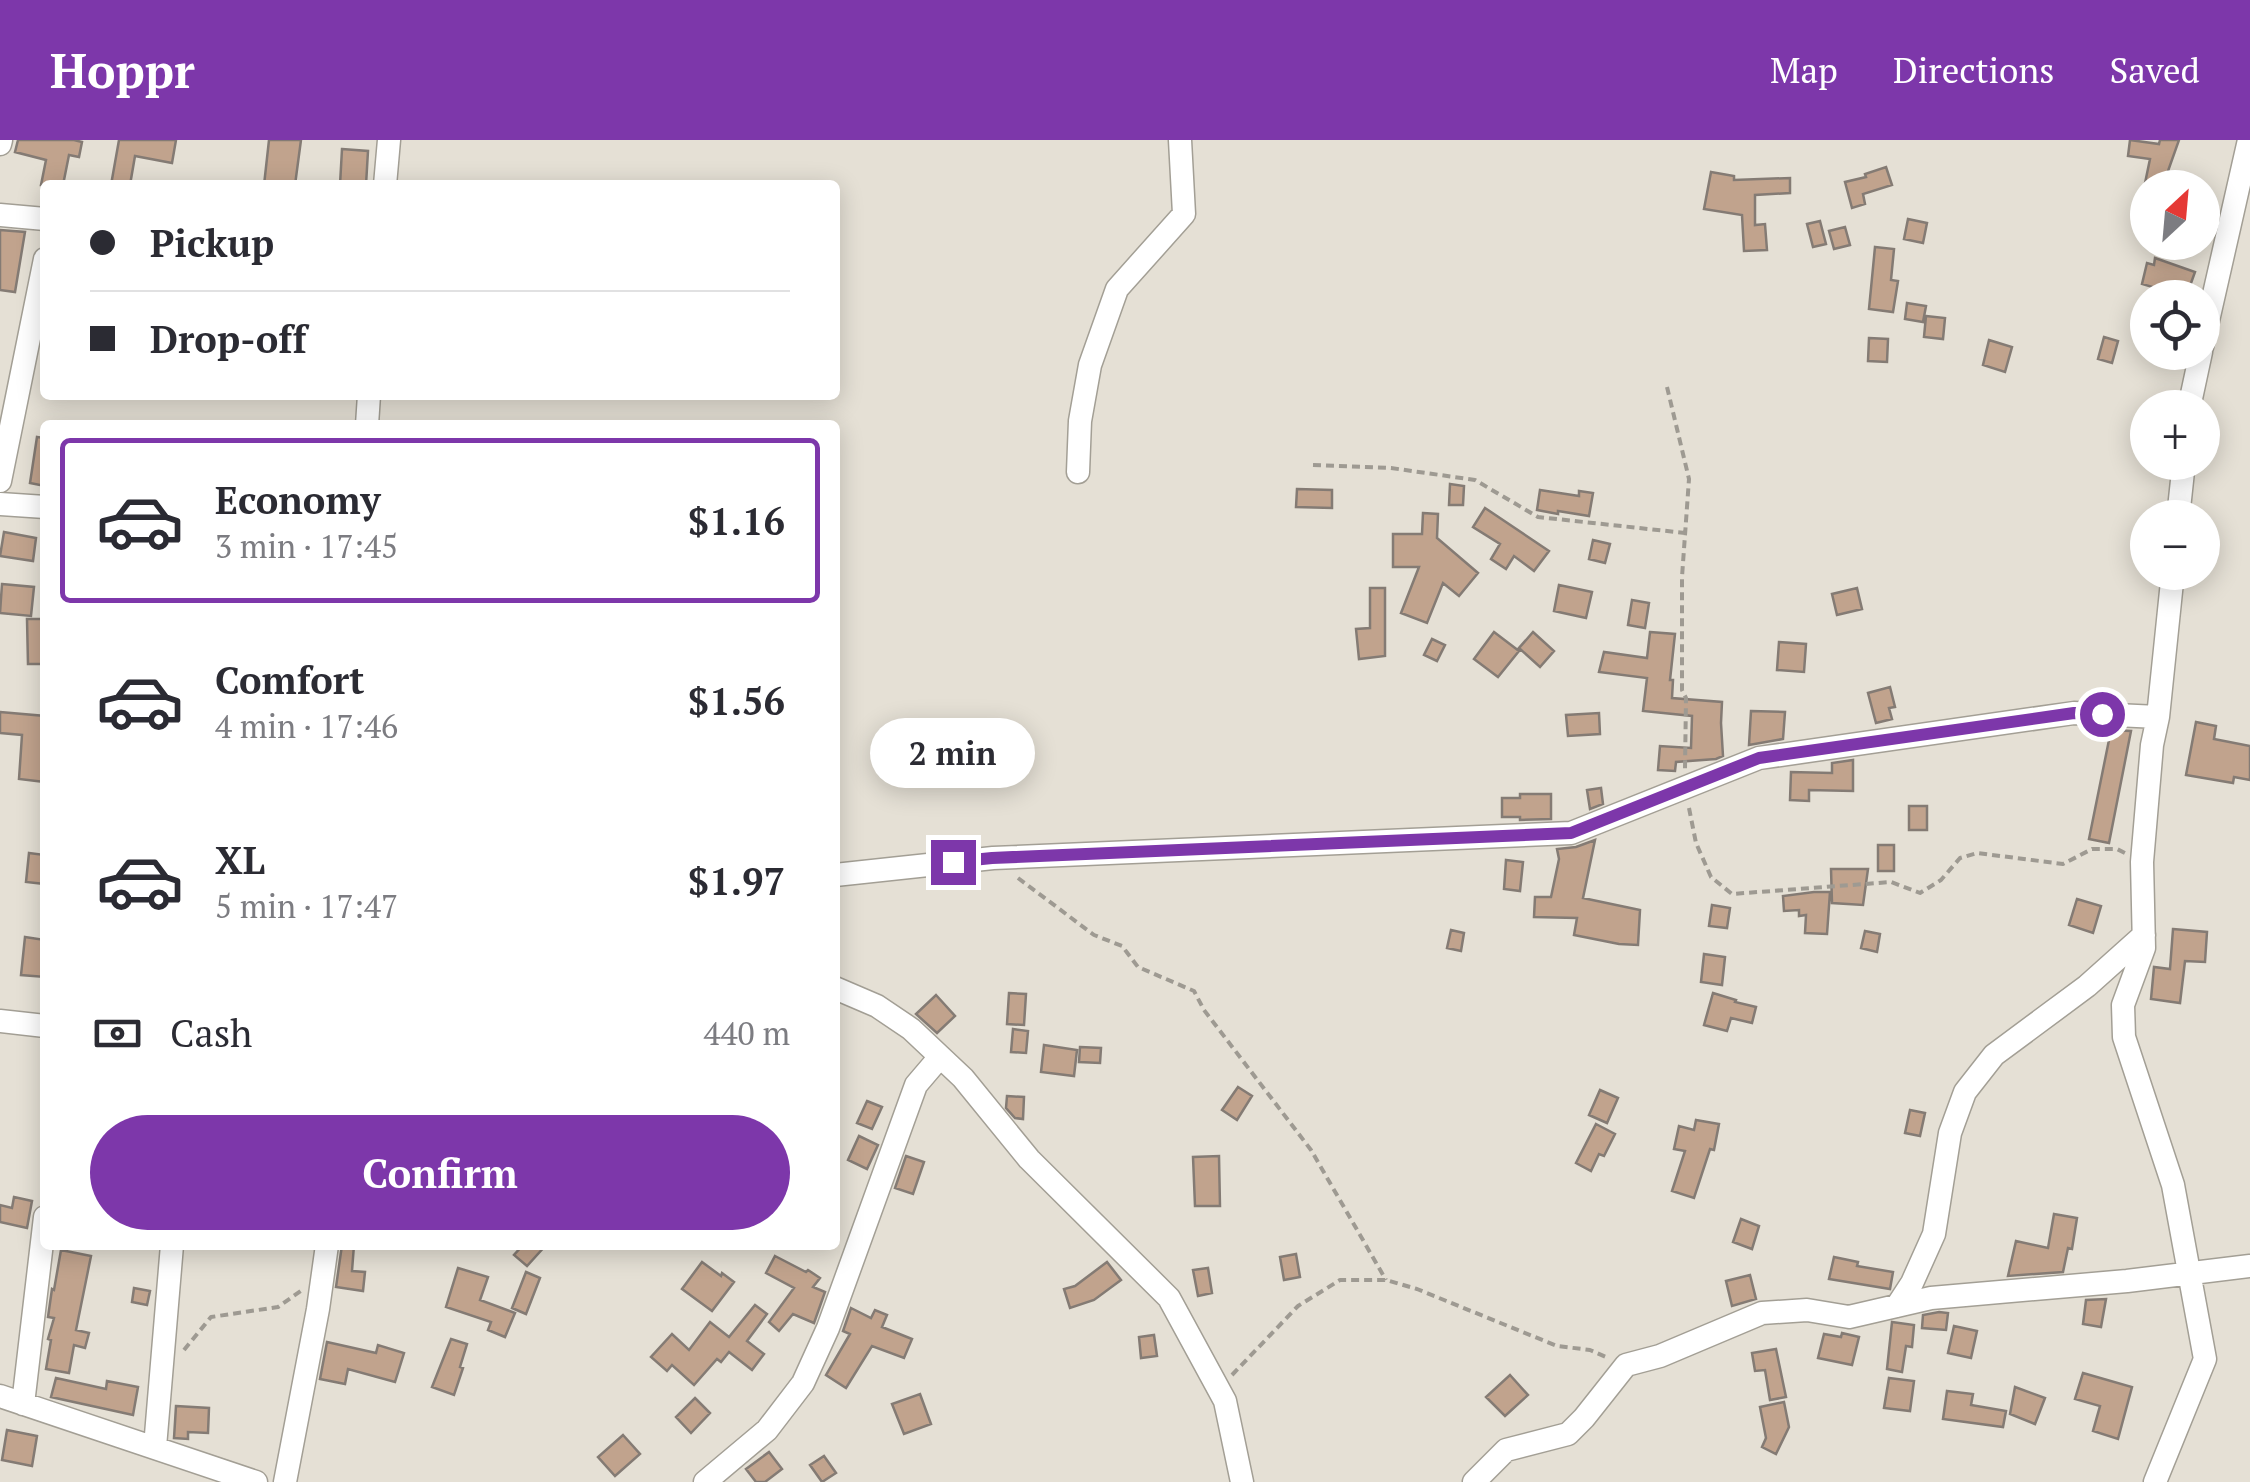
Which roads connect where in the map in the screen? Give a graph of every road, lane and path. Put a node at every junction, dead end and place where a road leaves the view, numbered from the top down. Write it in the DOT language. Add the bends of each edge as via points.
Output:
graph roads {
  1 [pos="389,140"];
  2 [pos="1180,140"];
  3 [pos="2249,140"];
  4 [pos="386,180"];
  5 [pos="0,216"];
  6 [pos="40,219"];
  7 [pos="2218,280"];
  8 [pos="40,310"];
  9 [pos="35,360"];
  10 [pos="1313,465"];
  11 [pos="1078,472"];
  12 [pos="0,481"];
  13 [pos="0,504"];
  14 [pos="40,508"];
  15 [pos="1685,533"];
  16 [pos="2170,590"];
  17 [pos="2158,717"];
  18 [pos="992,858"];
  19 [pos="840,874"];
  20 [pos="2144,934"];
  21 [pos="840,990"];
  22 [pos="0,1020"];
  23 [pos="40,1025"];
  24 [pos="939,1058"];
  25 [pos="41,1250"];
  26 [pos="172,1250"];
  27 [pos="326,1250"];
  28 [pos="2250,1266"];
  29 [pos="2188,1273"];
  30 [pos="322,1276"];
  31 [pos="1386,1280"];
  32 [pos="1897,1306"];
  33 [pos="1626,1365"];
  34 [pos="161,1378"];
  35 [pos="1218,1390"];
  36 [pos="0,1396"];
  37 [pos="23,1404"];
  38 [pos="156,1447"];
  39 [pos="256,1482"];
  40 [pos="286,1482"];
  41 [pos="706,1482"];
  42 [pos="1242,1482"];
  43 [pos="1474,1482"];
  44 [pos="2155,1482"];
  1 -- 4 [label="street"];
  2 -- 11 [label="street" via="1184,214 1117,289 1090,365"];
  3 -- 7 [label="street"];
  5 -- 6 [label="street"];
  8 -- 9 [label="street"];
  9 -- 12 [label="street"];
  10 -- 15 [label="path" via="1475,480 1538,517"];
  13 -- 14 [label="street"];
  16 -- 17 [label="street"];
  17 -- 18 [label="street" via="2074,713 1759,758 1571,833"];
  17 -- 20 [label="street" via="2142,862"];
  18 -- 19 [label="street"];
  18 -- 31 [label="path" via="1094,935 1122,946 1138,967 1194,991 1311,1150"];
  20 -- 29 [label="street" via="2124,1005 2124,1037 2173,1185"];
  20 -- 32 [label="street" via="1994,1055 1965,1092 1950,1133 1934,1234"];
  21 -- 24 [label="street" via="911,1028"];
  22 -- 23 [label="street"];
  24 -- 35 [label="street" via="1169,1298"];
  24 -- 41 [label="street" via="916,1085 804,1383 767,1430"];
  25 -- 37 [label="street"];
  26 -- 34 [label="street"];
  27 -- 30 [label="street"];
  28 -- 29 [label="street"];
  29 -- 32 [label="street"];
  29 -- 44 [label="street" via="2205,1359"];
  30 -- 34 [label="path" via="278,1307 211,1317"];
  30 -- 40 [label="street"];
  31 -- 33 [label="path" via="1557,1346"];
  31 -- 35 [label="path" via="1340,1280 1298,1306"];
  32 -- 33 [label="street" via="1849,1317 1807,1310 1762,1313"];
  33 -- 43 [label="street" via="1568,1434 1506,1450"];
  34 -- 38 [label="street"];
  35 -- 42 [label="street"];
  36 -- 37 [label="street"];
  37 -- 38 [label="street"];
  38 -- 39 [label="street"];
}
